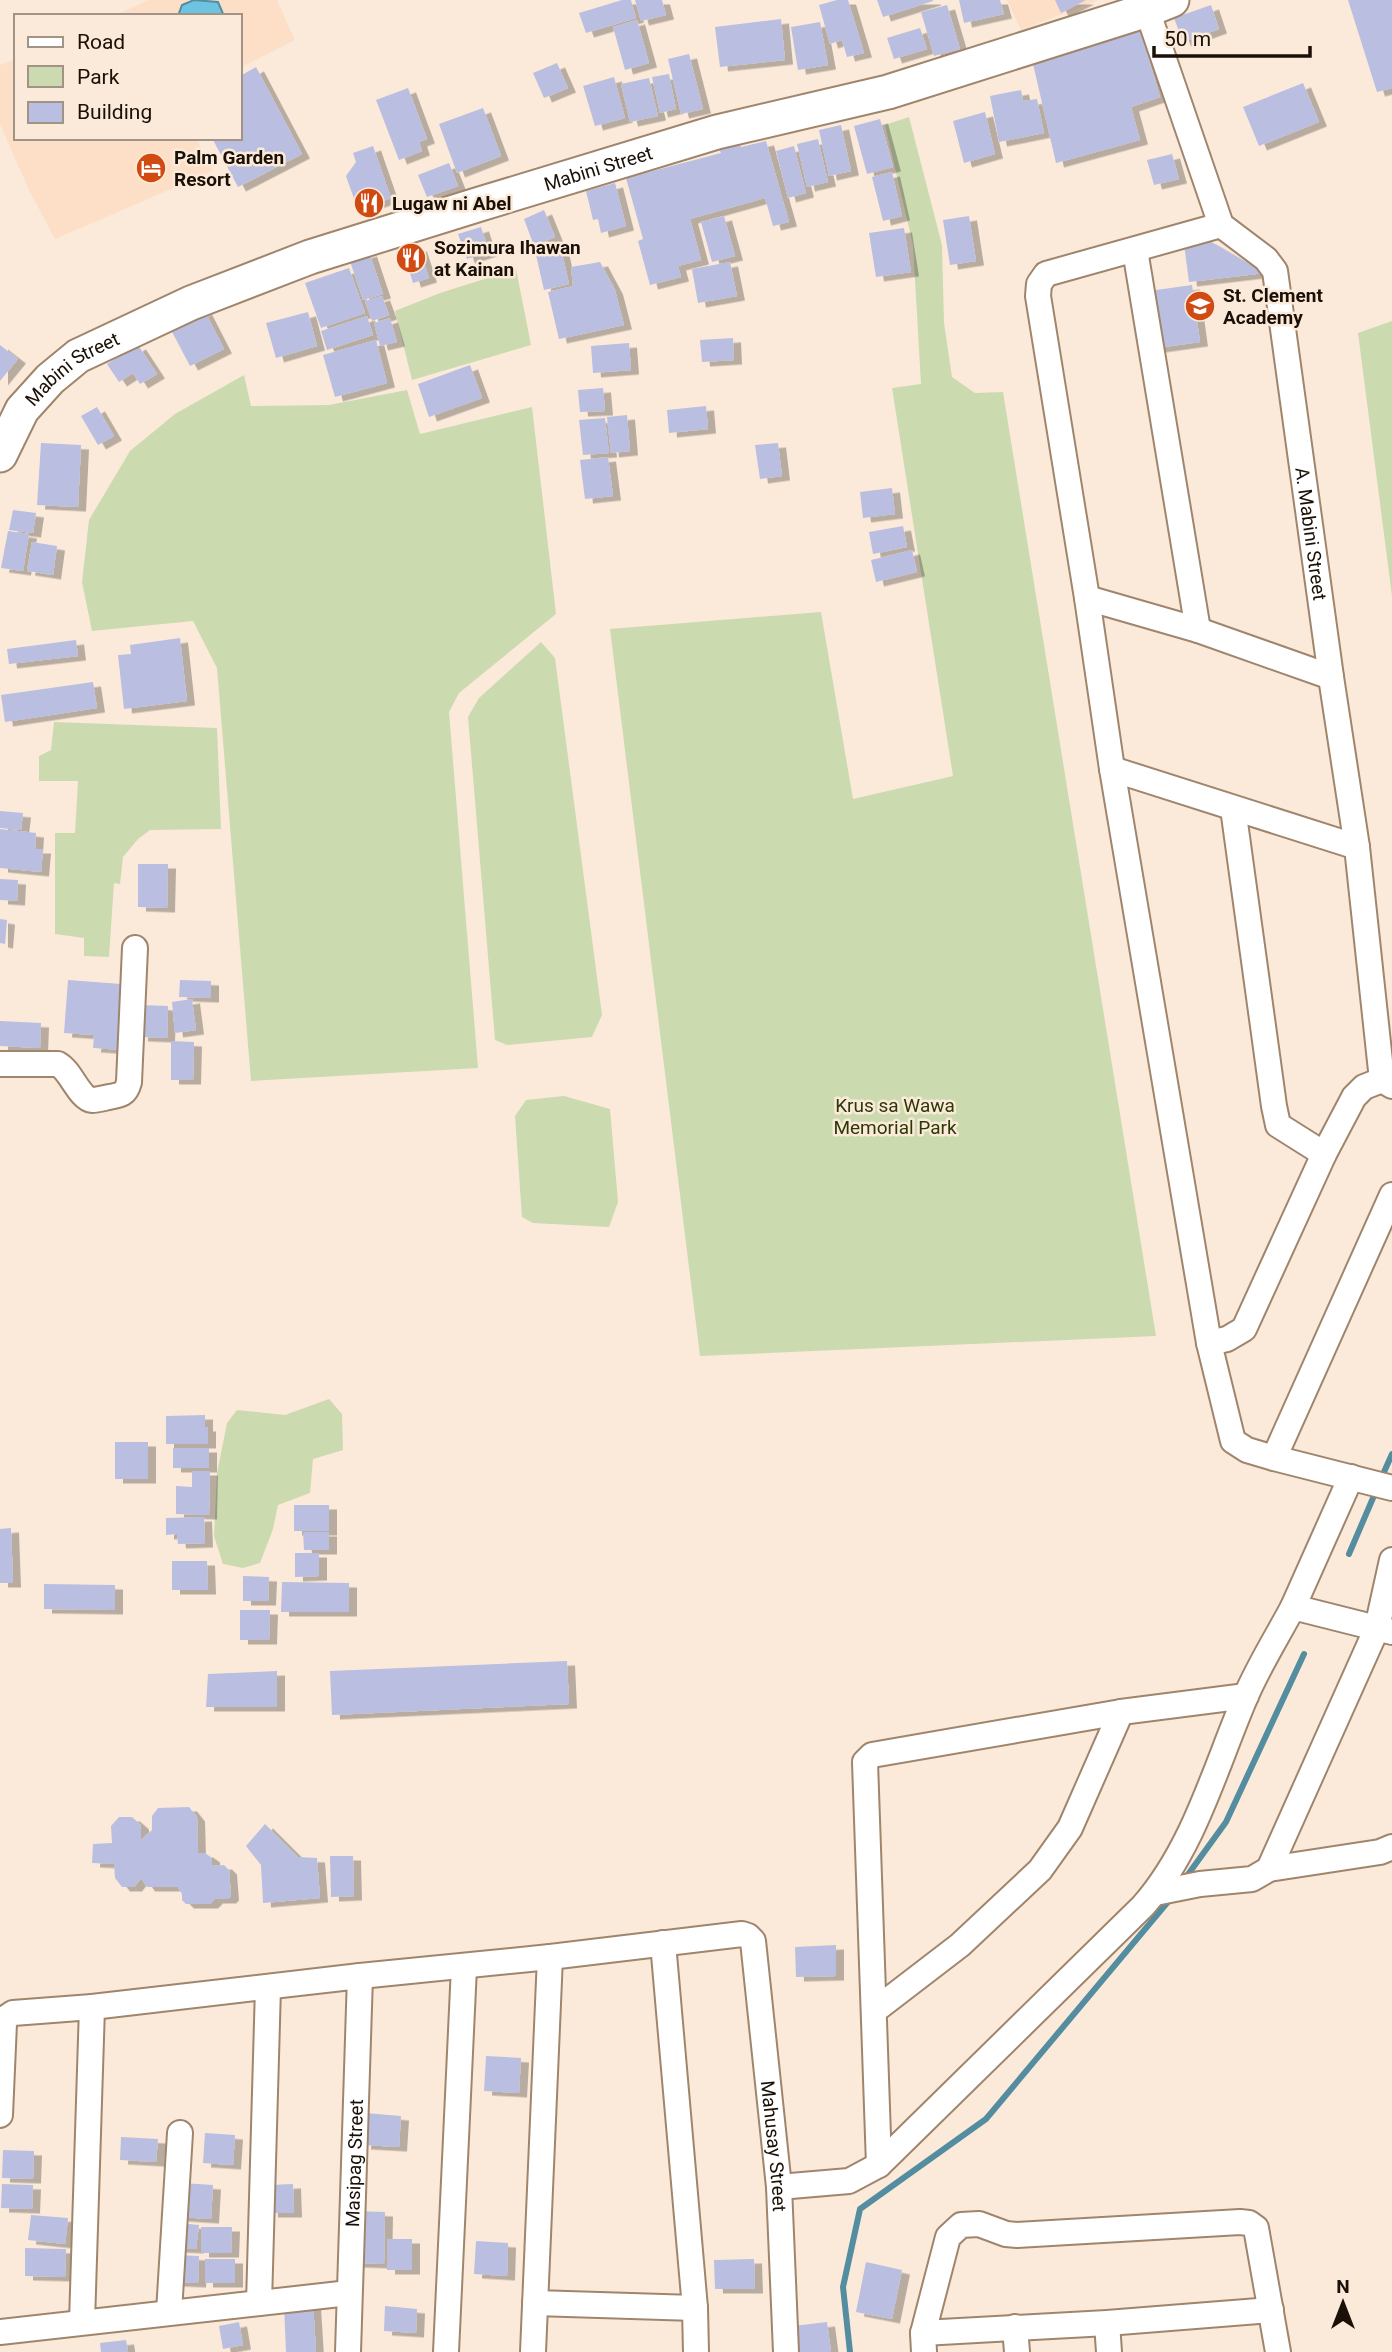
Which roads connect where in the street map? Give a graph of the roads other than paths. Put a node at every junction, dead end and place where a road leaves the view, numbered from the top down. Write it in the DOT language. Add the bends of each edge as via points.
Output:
graph roads {
  1 [pos="1159,5"];
  2 [pos="1221,225"];
  3 [pos="1135,250"];
  4 [pos="0,455"];
  5 [pos="1087,598"];
  6 [pos="1198,630"];
  7 [pos="1331,677"];
  8 [pos="1112,769"];
  9 [pos="1233,808"];
  10 [pos="1357,848"];
  11 [pos="135,948"];
  12 [pos="0,1063"];
  13 [pos="1387,1083"];
  14 [pos="1324,1154"];
  15 [pos="1392,1195"];
  16 [pos="1209,1343"];
  17 [pos="1274,1458"];
  18 [pos="1374,1483"];
  19 [pos="1392,1560"];
  20 [pos="1293,1607"];
  21 [pos="1384,1630"];
  22 [pos="1246,1696"];
  23 [pos="1121,1712"];
  24 [pos="1392,1847"];
  25 [pos="1269,1869"];
  26 [pos="1159,1892"];
  27 [pos="663,1943"];
  28 [pos="550,1958"];
  29 [pos="464,1967"];
  30 [pos="360,1976"];
  31 [pos="268,1987"];
  32 [pos="92,2007"];
  33 [pos="874,2011"];
  34 [pos="0,2115"];
  35 [pos="180,2133"];
  36 [pos="879,2165"];
  37 [pos="779,2187"];
  38 [pos="349,2293"];
  39 [pos="259,2302"];
  40 [pos="535,2303"];
  41 [pos="695,2308"];
  42 [pos="1271,2310"];
  43 [pos="169,2312"];
  44 [pos="82,2322"];
  45 [pos="1107,2323"];
  46 [pos="1015,2327"];
  47 [pos="0,2332"];
  48 [pos="923,2343"];
  49 [pos="348,2352"];
  50 [pos="446,2352"];
  51 [pos="533,2352"];
  52 [pos="696,2352"];
  53 [pos="786,2352"];
  54 [pos="1017,2352"];
  55 [pos="1109,2352"];
  56 [pos="1278,2352"];
  1 -- 2 [label="street"];
  1 -- 4 [label="main road, Mabini Street" via="888,92 717,132 504,197 310,257 212,295 78,356 22,410"];
  2 -- 3 [label="street"];
  2 -- 7 [label="street, A. Mabini Street" via="1275,271"];
  3 -- 5 [label="street" via="1046,274 1039,284"];
  3 -- 6 [label="street"];
  5 -- 6 [label="street"];
  5 -- 8 [label="street"];
  6 -- 7 [label="street"];
  7 -- 10 [label="street, A. Mabini Street"];
  8 -- 9 [label="street"];
  8 -- 16 [label="street"];
  9 -- 10 [label="street"];
  9 -- 14 [label="street" via="1278,1125"];
  10 -- 13 [label="street, A. Mabini Street"];
  11 -- 12 [label="street" via="127,1091 92,1100 58,1064"];
  13 -- 14 [label="street" via="1364,1087 1354,1097"];
  14 -- 16 [label="street" via="1244,1329"];
  15 -- 17 [label="street"];
  16 -- 17 [label="street" via="1233,1441"];
  17 -- 18 [label="street"];
  18 -- 20 [label="street"];
  19 -- 21 [label="street"];
  20 -- 21 [label="street"];
  20 -- 22 [label="street"];
  21 -- 25 [label="street"];
  22 -- 23 [label="street"];
  22 -- 26 [label="street" via="1188,1836"];
  23 -- 33 [label="street" via="1070,1828 1040,1870 960,1945"];
  23 -- 33 [label="street" via="867,1758"];
  24 -- 25 [label="street"];
  25 -- 26 [label="street" via="1252,1879"];
  26 -- 36 [label="street"];
  27 -- 28 [label="street"];
  27 -- 37 [label="street, Mahusay Street" via="742,1934 753,1941"];
  27 -- 41 [label="street"];
  28 -- 29 [label="street"];
  28 -- 40 [label="street"];
  29 -- 30 [label="street"];
  29 -- 50 [label="street"];
  30 -- 31 [label="street"];
  30 -- 38 [label="street, Masipag Street"];
  31 -- 32 [label="street"];
  31 -- 39 [label="street"];
  32 -- 34 [label="street" via="7,2017"];
  32 -- 44 [label="street"];
  33 -- 36 [label="street"];
  35 -- 43 [label="street"];
  36 -- 37 [label="street" via="849,2181"];
  37 -- 53 [label="street, Mahusay Street"];
  38 -- 39 [label="street"];
  38 -- 49 [label="street, Masipag Street"];
  39 -- 43 [label="street"];
  40 -- 41 [label="street"];
  40 -- 51 [label="street"];
  41 -- 52 [label="street"];
  42 -- 45 [label="street"];
  42 -- 48 [label="street" via="1256,2228 1249,2223 1017,2235 979,2224 961,2225 948,2237"];
  42 -- 56 [label="street"];
  43 -- 44 [label="street"];
  44 -- 47 [label="street"];
  45 -- 46 [label="street"];
  45 -- 55 [label="street"];
  46 -- 48 [label="street"];
  46 -- 54 [label="street"];
}
